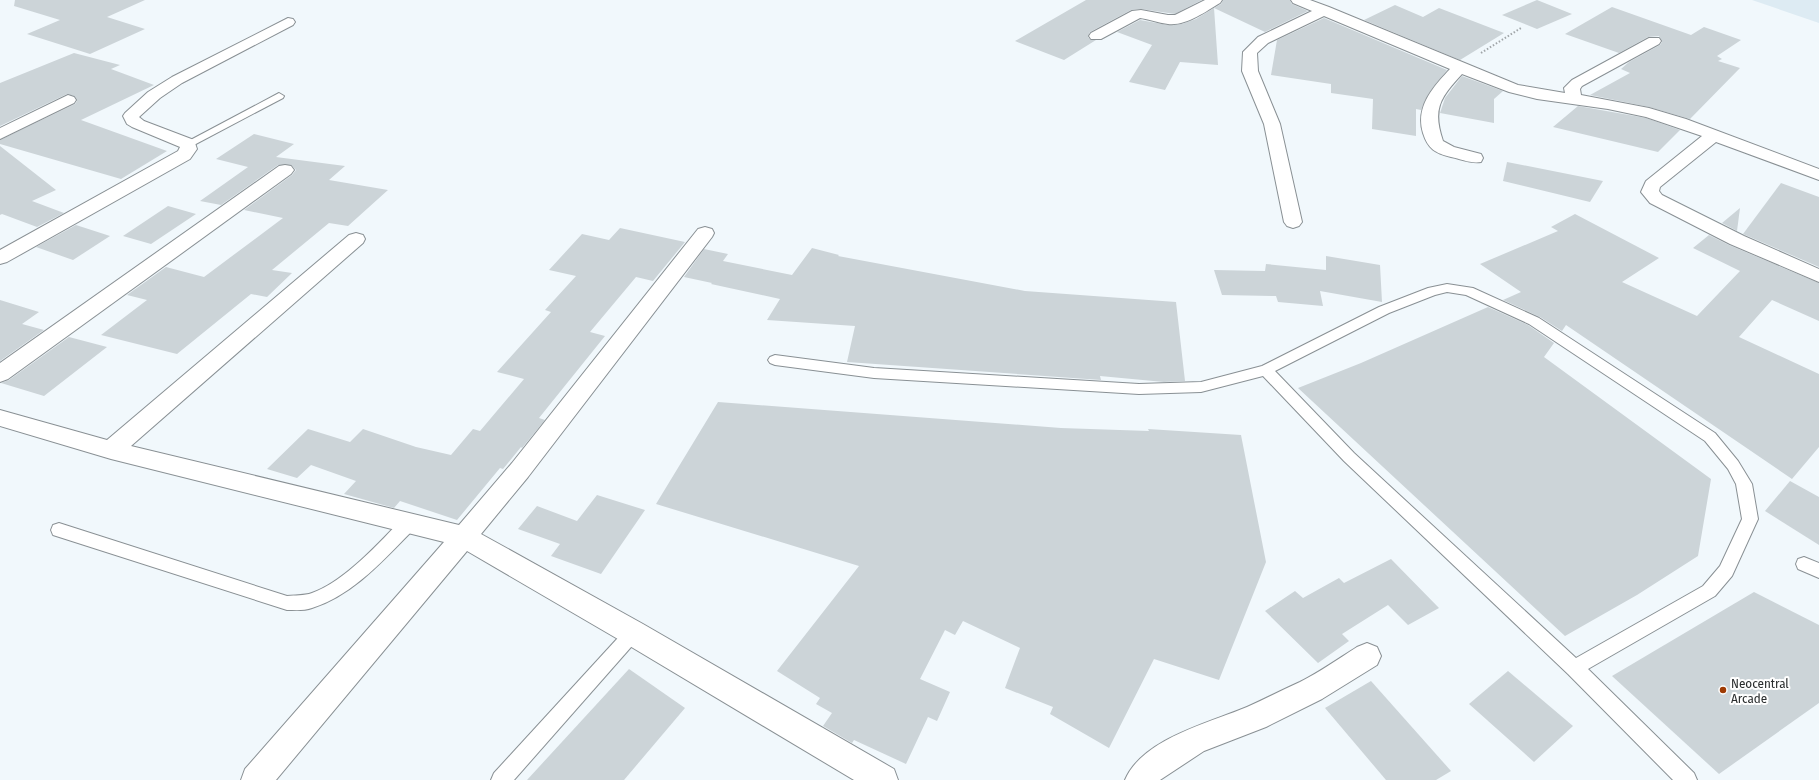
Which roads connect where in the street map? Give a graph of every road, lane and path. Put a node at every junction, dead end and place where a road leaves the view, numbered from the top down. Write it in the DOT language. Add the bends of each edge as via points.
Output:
graph roads {
  1 [pos="1215,0"];
  2 [pos="1298,0"];
  3 [pos="1324,10"];
  4 [pos="288,22"];
  5 [pos="1521,28"];
  6 [pos="1096,36"];
  7 [pos="1654,41"];
  8 [pos="1460,66"];
  9 [pos="279,96"];
  10 [pos="1574,99"];
  11 [pos="68,100"];
  12 [pos="1,132"];
  13 [pos="1714,135"];
  14 [pos="188,144"];
  15 [pos="1475,158"];
  16 [pos="284,170"];
  17 [pos="1819,175"];
  18 [pos="1293,222"];
  19 [pos="705,233"];
  20 [pos="356,239"];
  21 [pos="0,258"];
  22 [pos="1819,276"];
  23 [pos="775,360"];
  24 [pos="1266,370"];
  25 [pos="0,374"];
  26 [pos="0,418"];
  27 [pos="111,450"];
  28 [pos="410,522"];
  29 [pos="59,530"];
  30 [pos="464,537"];
  31 [pos="1804,564"];
  32 [pos="1819,571"];
  33 [pos="633,633"];
  34 [pos="1367,656"];
  35 [pos="1574,668"];
  36 [pos="256,780"];
  37 [pos="501,780"];
  38 [pos="883,780"];
  39 [pos="1140,780"];
  40 [pos="1686,780"];
  1 -- 6 [label="street" via="1178,19 1137,14"];
  2 -- 3 [label="street"];
  3 -- 8 [label="street"];
  3 -- 18 [label="street" via="1262,40 1250,52 1250,71 1272,124"];
  4 -- 14 [label="street" via="177,80 154,95 131,116 138,124"];
  5 -- 8 [label="path"];
  7 -- 10 [label="street" via="1577,84 1572,88"];
  8 -- 10 [label="street" via="1514,88"];
  8 -- 15 [label="street" via="1439,90 1429,122 1435,144 1448,151"];
  9 -- 14 [label="lane"];
  10 -- 13 [label="street" via="1649,113"];
  11 -- 12 [label="street"];
  13 -- 17 [label="street"];
  13 -- 22 [label="street" via="1652,185 1650,192 1656,199 1675,210"];
  14 -- 21 [label="street" via="189,149 184,155 172,163"];
  16 -- 25 [label="street"];
  19 -- 30 [label="street"];
  20 -- 27 [label="street"];
  23 -- 24 [label="lane" via="874,373 1140,389 1201,387"];
  24 -- 35 [label="lane" via="1349,457"];
  24 -- 35 [label="lane" via="1384,310 1432,291 1448,288 1469,291 1534,321 1710,437 1733,465 1744,484 1750,520 1726,571 1709,591"];
  26 -- 27 [label="street"];
  27 -- 28 [label="street"];
  28 -- 29 [label="lane" via="336,589 311,601 287,603"];
  28 -- 30 [label="street"];
  30 -- 33 [label="street"];
  30 -- 36 [label="street"];
  31 -- 32 [label="lane"];
  33 -- 37 [label="lane"];
  33 -- 38 [label="street"];
  34 -- 39 [label="street" via="1312,690 1256,717 1194,741 1153,766"];
  35 -- 40 [label="lane"];
}
